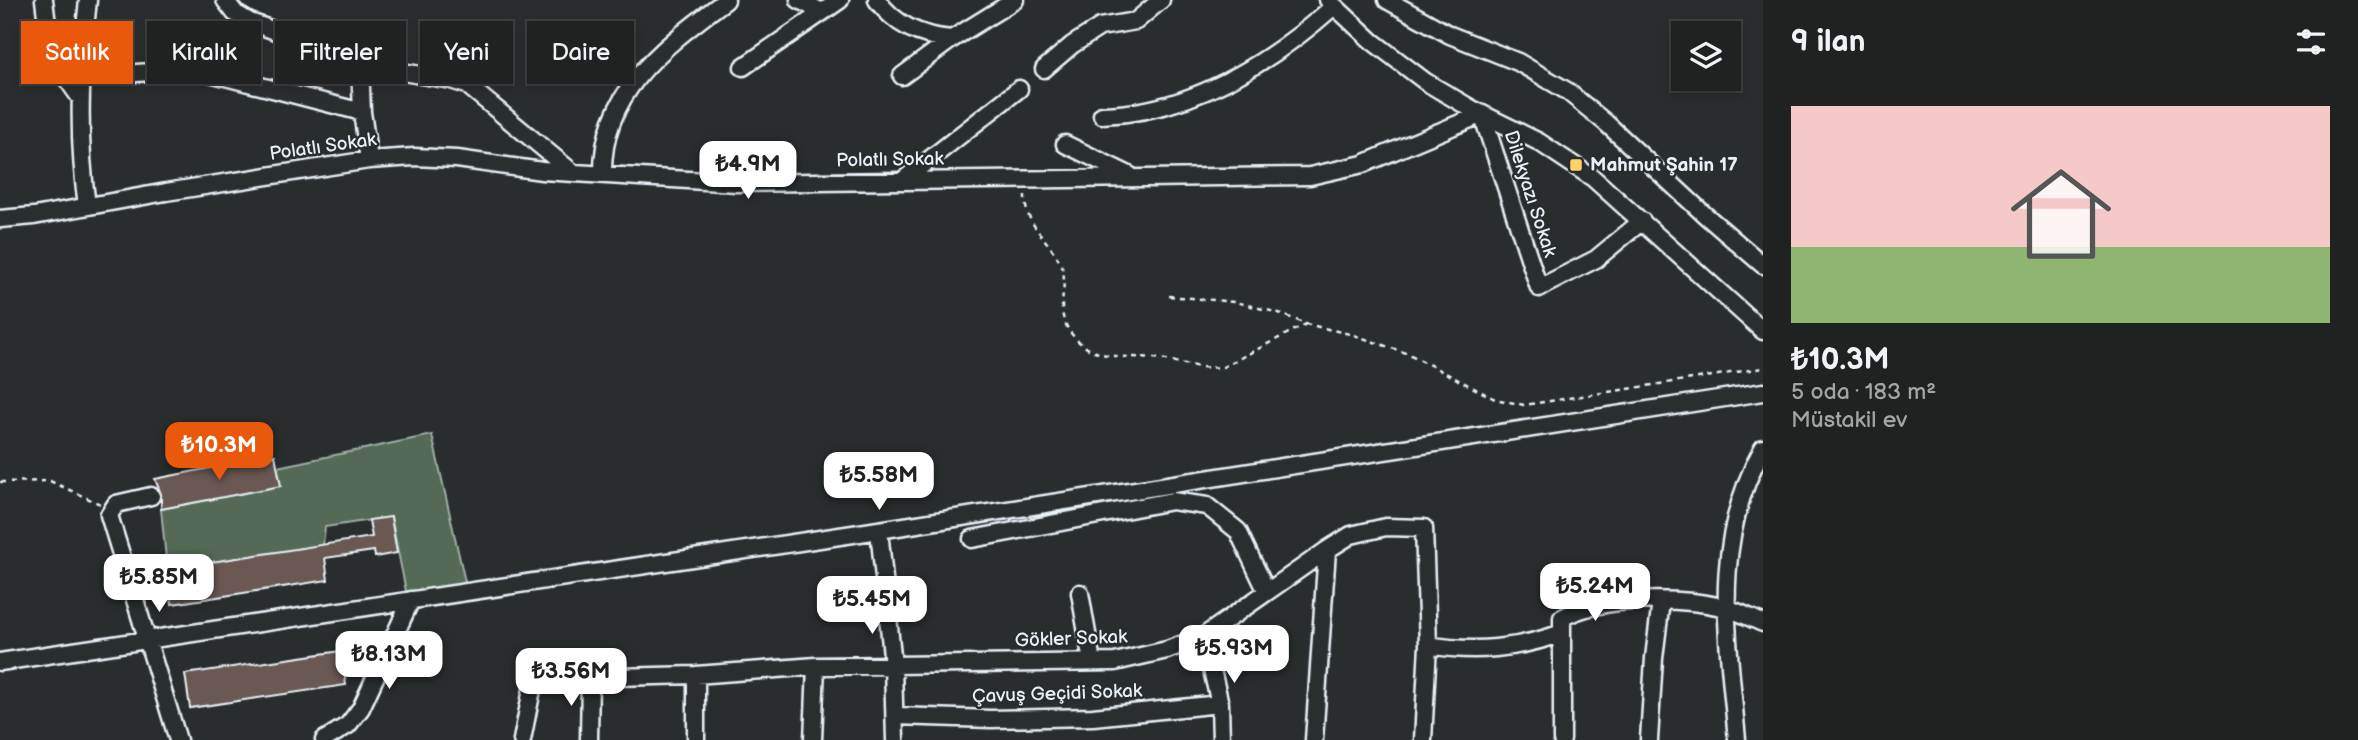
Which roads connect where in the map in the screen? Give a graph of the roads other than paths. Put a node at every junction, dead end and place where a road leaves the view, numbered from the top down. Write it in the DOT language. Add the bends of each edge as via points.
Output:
graph roads {
  1 [pos="44,0"];
  2 [pos="88,0"];
  3 [pos="225,0"];
  4 [pos="726,0"];
  5 [pos="799,0"];
  6 [pos="840,0"];
  7 [pos="877,0"];
  8 [pos="1015,0"];
  9 [pos="1161,0"];
  10 [pos="1400,2"];
  11 [pos="1331,3"];
  12 [pos="822,12"];
  13 [pos="86,21"];
  14 [pos="275,31"];
  15 [pos="952,39"];
  16 [pos="743,66"];
  17 [pos="1044,69"];
  18 [pos="133,73"];
  19 [pos="406,73"];
  20 [pos="902,76"];
  21 [pos="80,84"];
  22 [pos="361,84"];
  23 [pos="1019,89"];
  24 [pos="79,96"];
  25 [pos="362,112"];
  26 [pos="1482,114"];
  27 [pos="1102,115"];
  28 [pos="1065,144"];
  29 [pos="369,160"];
  30 [pos="572,172"];
  31 [pos="603,175"];
  32 [pos="1133,177"];
  33 [pos="902,181"];
  34 [pos="87,206"];
  35 [pos="0,219"];
  36 [pos="1642,221"];
  37 [pos="1763,265"];
  38 [pos="1763,331"];
  39 [pos="1763,392"];
  40 [pos="1763,448"];
  41 [pos="152,496"];
  42 [pos="879,530"];
  43 [pos="972,539"];
  44 [pos="1327,550"];
  45 [pos="1267,592"];
  46 [pos="1080,593"];
  47 [pos="411,600"];
  48 [pos="1661,601"];
  49 [pos="1726,608"];
  50 [pos="1763,623"];
  51 [pos="1562,633"];
  52 [pos="1204,636"];
  53 [pos="147,639"];
  54 [pos="1428,645"];
  55 [pos="0,662"];
  56 [pos="1092,662"];
  57 [pos="816,666"];
  58 [pos="893,666"];
  59 [pos="696,675"];
  60 [pos="590,678"];
  61 [pos="1220,704"];
  62 [pos="895,716"];
  63 [pos="178,740"];
  64 [pos="324,740"];
  65 [pos="523,740"];
  66 [pos="589,740"];
  67 [pos="696,740"];
  68 [pos="813,740"];
  69 [pos="895,740"];
  70 [pos="1220,740"];
  71 [pos="1314,740"];
  72 [pos="1423,740"];
  73 [pos="1562,740"];
  74 [pos="1649,740"];
  75 [pos="1737,740"];
  1 -- 24 [label="street" via="57,65"];
  2 -- 13 [label="street"];
  3 -- 14 [label="street" via="235,13"];
  4 -- 31 [label="street" via="678,36 627,90 607,130"];
  5 -- 12 [label="street"];
  6 -- 12 [label="street"];
  7 -- 15 [label="street" via="904,25"];
  8 -- 15 [label="street"];
  9 -- 17 [label="street" via="1136,21 1100,27"];
  10 -- 37 [label="street" via="1450,35 1518,62 1567,91"];
  11 -- 26 [label="street" via="1399,62"];
  11 -- 27 [label="street" via="1314,25 1269,57 1210,89 1150,110"];
  12 -- 16 [label="street"];
  15 -- 20 [label="street"];
  18 -- 25 [label="street" via="202,71"];
  19 -- 30 [label="street" via="467,86"];
  21 -- 24 [label="street"];
  22 -- 25 [label="street"];
  23 -- 33 [label="street"];
  24 -- 34 [label="street"];
  25 -- 29 [label="street"];
  26 -- 32 [label="street, Polatlı Sokak" via="1363,164 1327,173"];
  26 -- 36 [label="street" via="1558,153"];
  26 -- 36 [label="street, Dilekyazı Sokak" via="1539,288 1596,259"];
  28 -- 32 [label="street"];
  29 -- 30 [label="street, Polatlı Sokak" via="436,158"];
  29 -- 34 [label="street, Polatlı Sokak"];
  30 -- 31 [label="street, Polatlı Sokak"];
  31 -- 33 [label="street, Polatlı Sokak" via="737,183"];
  32 -- 33 [label="street, Polatlı Sokak"];
  34 -- 35 [label="street, Polatlı Sokak"];
  36 -- 38 [label="street"];
  39 -- 42 [label="street"];
  40 -- 49 [label="street" via="1735,515 1727,561"];
  41 -- 53 [label="street" via="120,503 108,515"];
  42 -- 47 [label="street"];
  42 -- 58 [label="street"];
  43 -- 45 [label="street" via="1171,502 1207,506 1238,531"];
  44 -- 45 [label="street, Gökler Sokak"];
  44 -- 54 [label="street, Gökler Sokak" via="1374,529 1424,528"];
  44 -- 71 [label="street"];
  45 -- 52 [label="street, Gökler Sokak"];
  46 -- 56 [label="street"];
  47 -- 53 [label="street"];
  47 -- 64 [label="street" via="361,708 348,724"];
  48 -- 49 [label="street"];
  48 -- 51 [label="street" via="1579,609 1562,618"];
  48 -- 74 [label="street"];
  49 -- 50 [label="street"];
  49 -- 75 [label="street"];
  51 -- 54 [label="street" via="1525,645 1486,650"];
  51 -- 73 [label="street"];
  52 -- 56 [label="street, Gökler Sokak" via="1150,655"];
  52 -- 61 [label="street"];
  53 -- 55 [label="street"];
  53 -- 63 [label="street"];
  54 -- 72 [label="street, Gökler Sokak"];
  56 -- 58 [label="street, Gökler Sokak"];
  57 -- 58 [label="street, Gökler Sokak"];
  57 -- 59 [label="street, Gökler Sokak"];
  57 -- 68 [label="street"];
  58 -- 62 [label="street"];
  59 -- 60 [label="street, Gökler Sokak"];
  59 -- 67 [label="street"];
  60 -- 65 [label="street, Gökler Sokak" via="534,679"];
  60 -- 66 [label="street"];
  61 -- 62 [label="street, Çavuş Geçidi Sokak" via="1093,717"];
  61 -- 70 [label="street"];
  62 -- 69 [label="street"];
}
